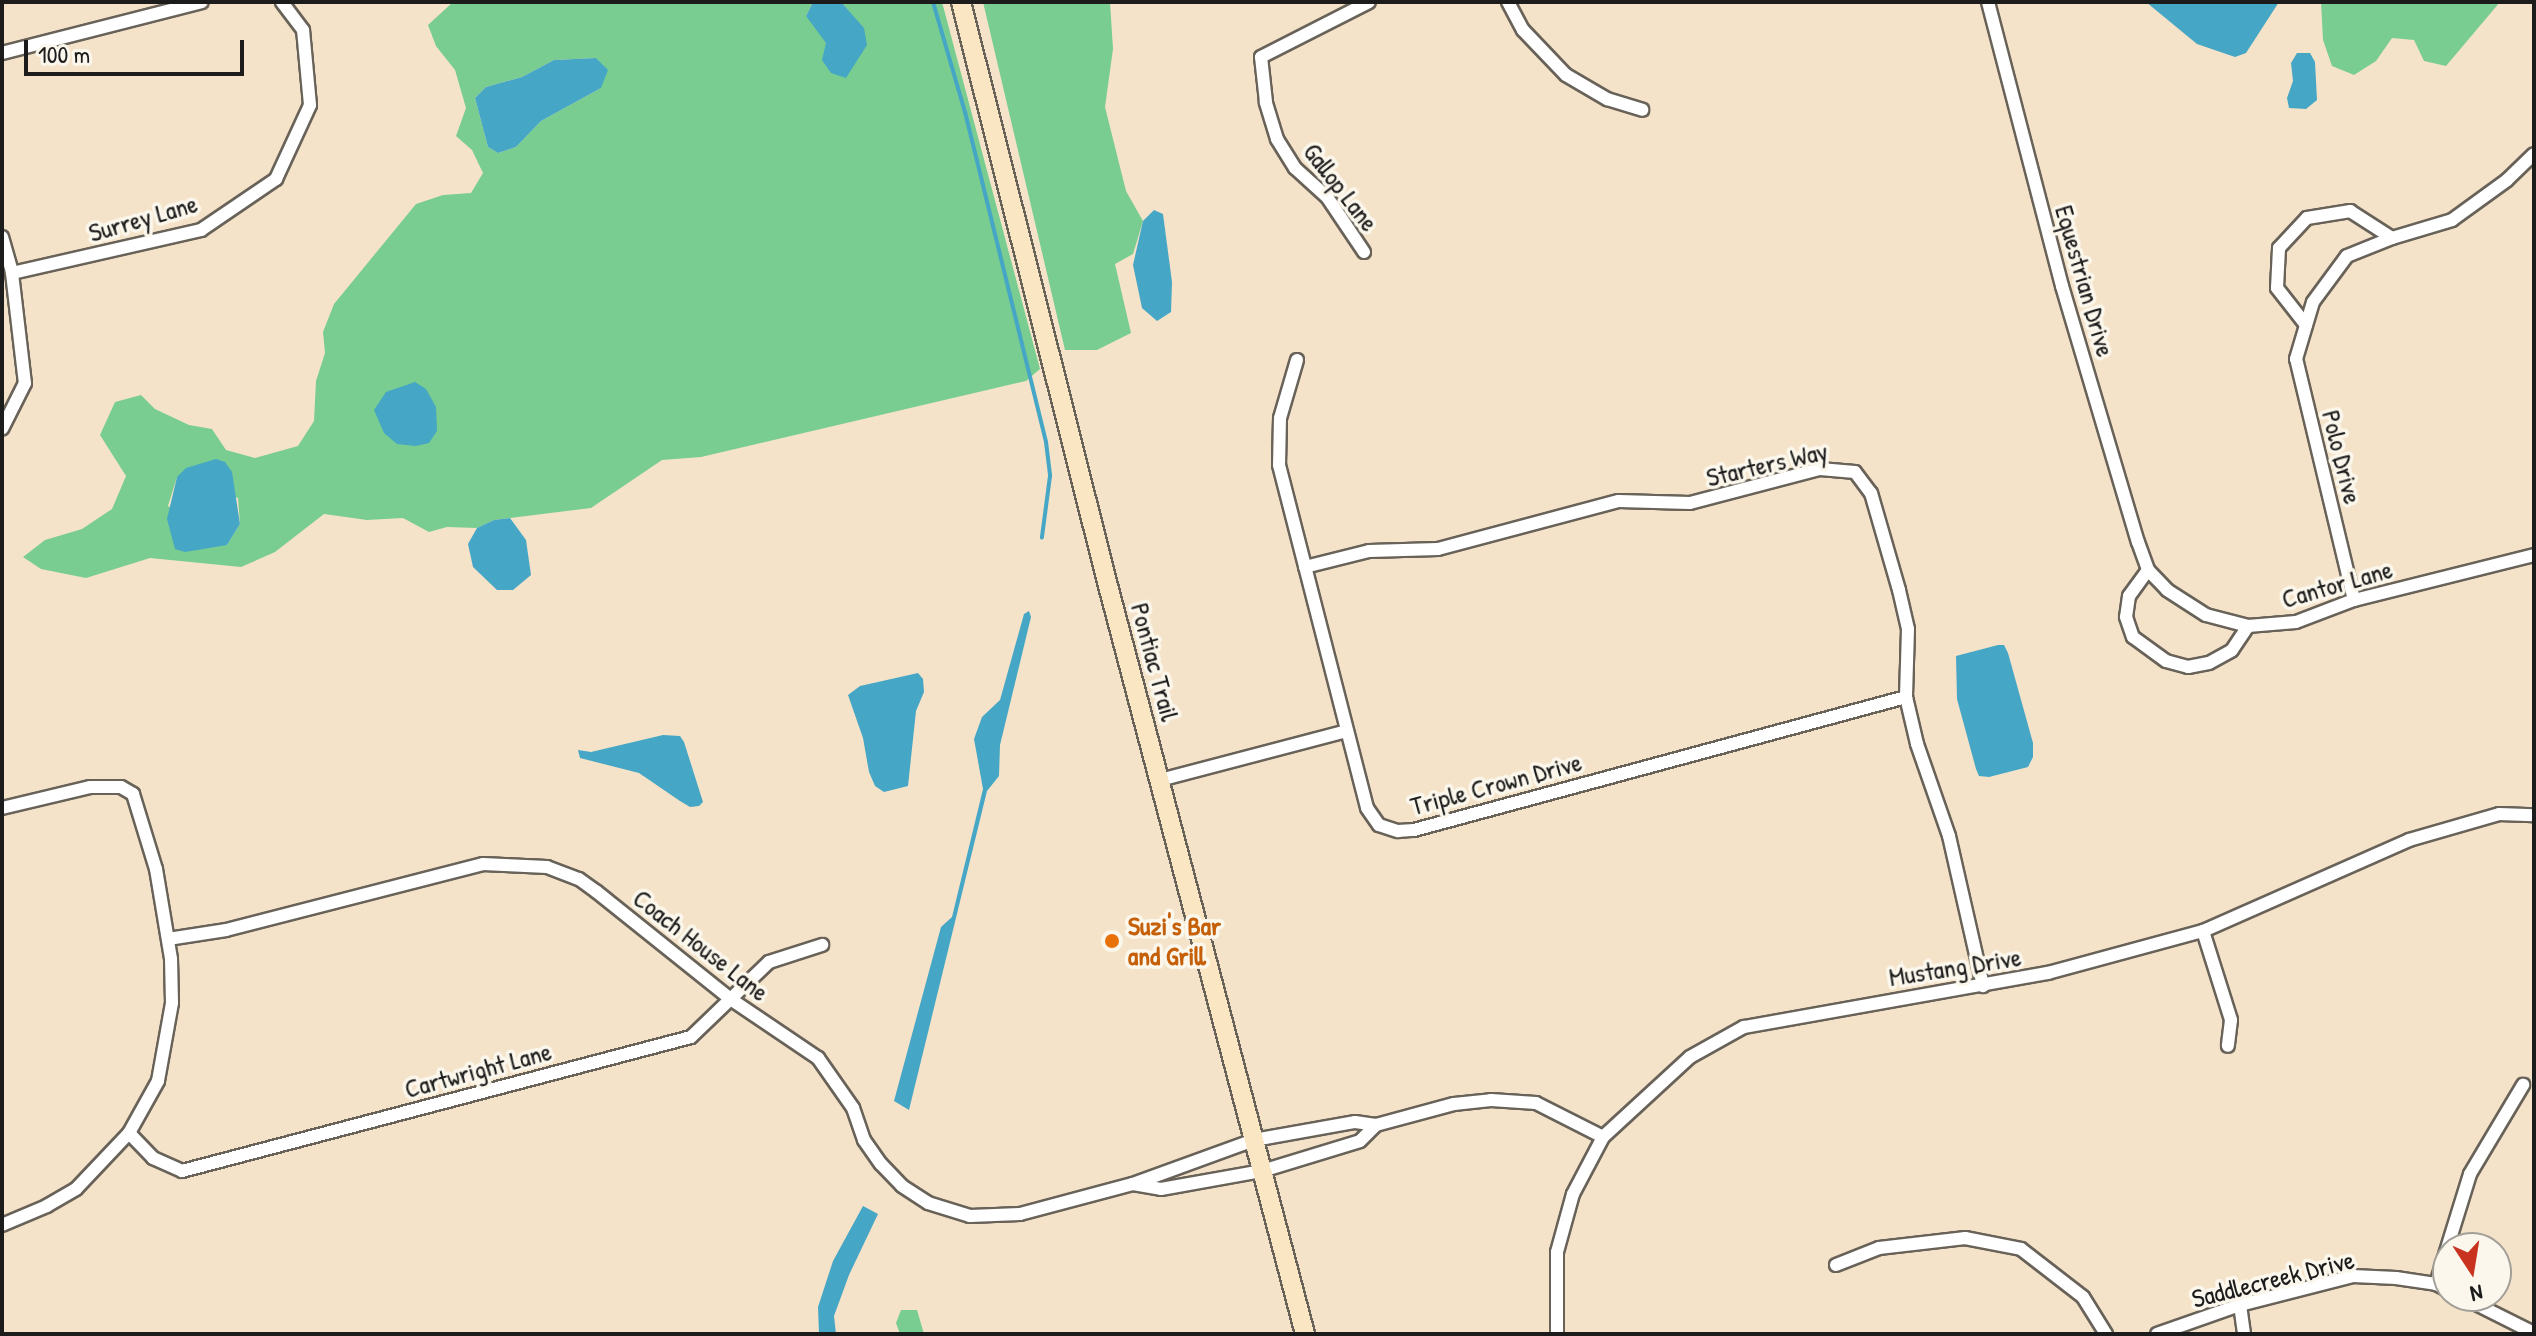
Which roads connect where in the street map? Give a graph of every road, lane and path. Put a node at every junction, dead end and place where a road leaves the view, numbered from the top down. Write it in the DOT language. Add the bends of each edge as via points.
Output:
graph roads {
  1 [pos="202,2"];
  2 [pos="282,2"];
  3 [pos="961,2"];
  4 [pos="1369,2"];
  5 [pos="1508,2"];
  6 [pos="1988,2"];
  7 [pos="2,53"];
  8 [pos="1642,110"];
  9 [pos="2534,154"];
  10 [pos="2,237"];
  11 [pos="2392,238"];
  12 [pos="1364,252"];
  13 [pos="12,273"];
  14 [pos="2306,325"];
  15 [pos="1297,360"];
  16 [pos="2,429"];
  17 [pos="2534,555"];
  18 [pos="1305,567"];
  19 [pos="2148,570"];
  20 [pos="2354,600"];
  21 [pos="2248,626"];
  22 [pos="1906,697"];
  23 [pos="1347,731"];
  24 [pos="1160,780"];
  25 [pos="2,808"];
  26 [pos="2534,815"];
  27 [pos="2203,931"];
  28 [pos="168,939"];
  29 [pos="822,945"];
  30 [pos="1983,986"];
  31 [pos="732,1000"];
  32 [pos="2228,1046"];
  33 [pos="2523,1085"];
  34 [pos="1376,1125"];
  35 [pos="129,1133"];
  36 [pos="1603,1137"];
  37 [pos="1254,1140"];
  38 [pos="1262,1171"];
  39 [pos="1133,1184"];
  40 [pos="2,1225"];
  41 [pos="2456,1232"];
  42 [pos="1836,1265"];
  43 [pos="2432,1286"];
  44 [pos="2240,1305"];
  45 [pos="2492,1312"];
  46 [pos="2534,1333"];
  47 [pos="1305,1334"];
  48 [pos="1557,1334"];
  49 [pos="2106,1334"];
  50 [pos="2157,1334"];
  51 [pos="2244,1334"];
  1 -- 7 [label="street"];
  2 -- 13 [label="street, Surrey Lane" via="303,30 310,105 276,179 201,230"];
  3 -- 24 [label="main road, Pontiac Trail"];
  4 -- 12 [label="street, Gallop Lane" via="1261,57 1277,139 1295,168 1327,197"];
  5 -- 8 [label="street" via="1523,30 1566,75 1607,99"];
  6 -- 19 [label="street, Equestrian Drive" via="2062,286"];
  9 -- 11 [label="street, Polo Drive" via="2452,220"];
  10 -- 13 [label="street"];
  11 -- 14 [label="street, Polo Drive" via="2347,256 2313,302"];
  11 -- 14 [label="street" via="2350,211 2307,218 2279,248 2277,288"];
  13 -- 16 [label="street" via="25,383"];
  14 -- 20 [label="street, Polo Drive" via="2296,359"];
  15 -- 18 [label="street, Triple Crown Drive" via="1277,442"];
  17 -- 20 [label="street, Cantor Lane"];
  18 -- 22 [label="street, Starters Way" via="1369,551 1438,549 1619,501 1690,503 1842,468 1855,472 1871,493 1899,590 1908,629"];
  18 -- 23 [label="street, Triple Crown Drive"];
  19 -- 21 [label="street" via="2167,590 2206,615"];
  19 -- 21 [label="street" via="2129,596 2126,617 2133,637 2166,661 2188,667 2209,663 2232,650"];
  20 -- 21 [label="street, Cantor Lane" via="2296,622"];
  22 -- 23 [label="street, Triple Crown Drive" via="1398,831 1372,818"];
  22 -- 30 [label="street, Starters Way" via="1949,836"];
  23 -- 24 [label="street"];
  24 -- 37 [label="main road, Pontiac Trail"];
  25 -- 28 [label="street" via="90,787 121,787 133,794 156,869"];
  26 -- 27 [label="street, Mustang Drive" via="2499,814 2409,840"];
  27 -- 30 [label="street, Mustang Drive"];
  27 -- 32 [label="street" via="2231,1020"];
  28 -- 31 [label="street, Coach House Lane" via="226,930 483,864 519,863 579,879"];
  28 -- 35 [label="street" via="172,1003 167,1037 158,1081"];
  29 -- 31 [label="street, Cartwright Lane" via="769,962"];
  30 -- 36 [label="street, Mustang Drive" via="1744,1027 1690,1057"];
  31 -- 35 [label="street, Cartwright Lane" via="691,1037 182,1171 153,1158"];
  31 -- 39 [label="street, Coach House Lane" via="818,1058 853,1108 864,1140 881,1164 928,1203 998,1218"];
  33 -- 41 [label="street" via="2470,1174"];
  34 -- 36 [label="street" via="1491,1100 1536,1103"];
  34 -- 37 [label="street, Coach House Lane" via="1355,1122"];
  34 -- 38 [label="street, Coach House Lane" via="1360,1141"];
  35 -- 40 [label="street" via="76,1189"];
  36 -- 48 [label="street, Mustang Drive" via="1573,1194 1557,1252"];
  37 -- 38 [label="main road, Pontiac Trail"];
  37 -- 39 [label="street, Coach House Lane"];
  38 -- 39 [label="street, Coach House Lane" via="1161,1189"];
  38 -- 47 [label="main road, Pontiac Trail"];
  42 -- 49 [label="street" via="1879,1248 1965,1238 2021,1249 2083,1297"];
  43 -- 44 [label="street, Saddlecreek Drive" via="2353,1276"];
  44 -- 50 [label="street, Saddlecreek Drive"];
  44 -- 51 [label="street"];
  45 -- 46 [label="street"];
}
